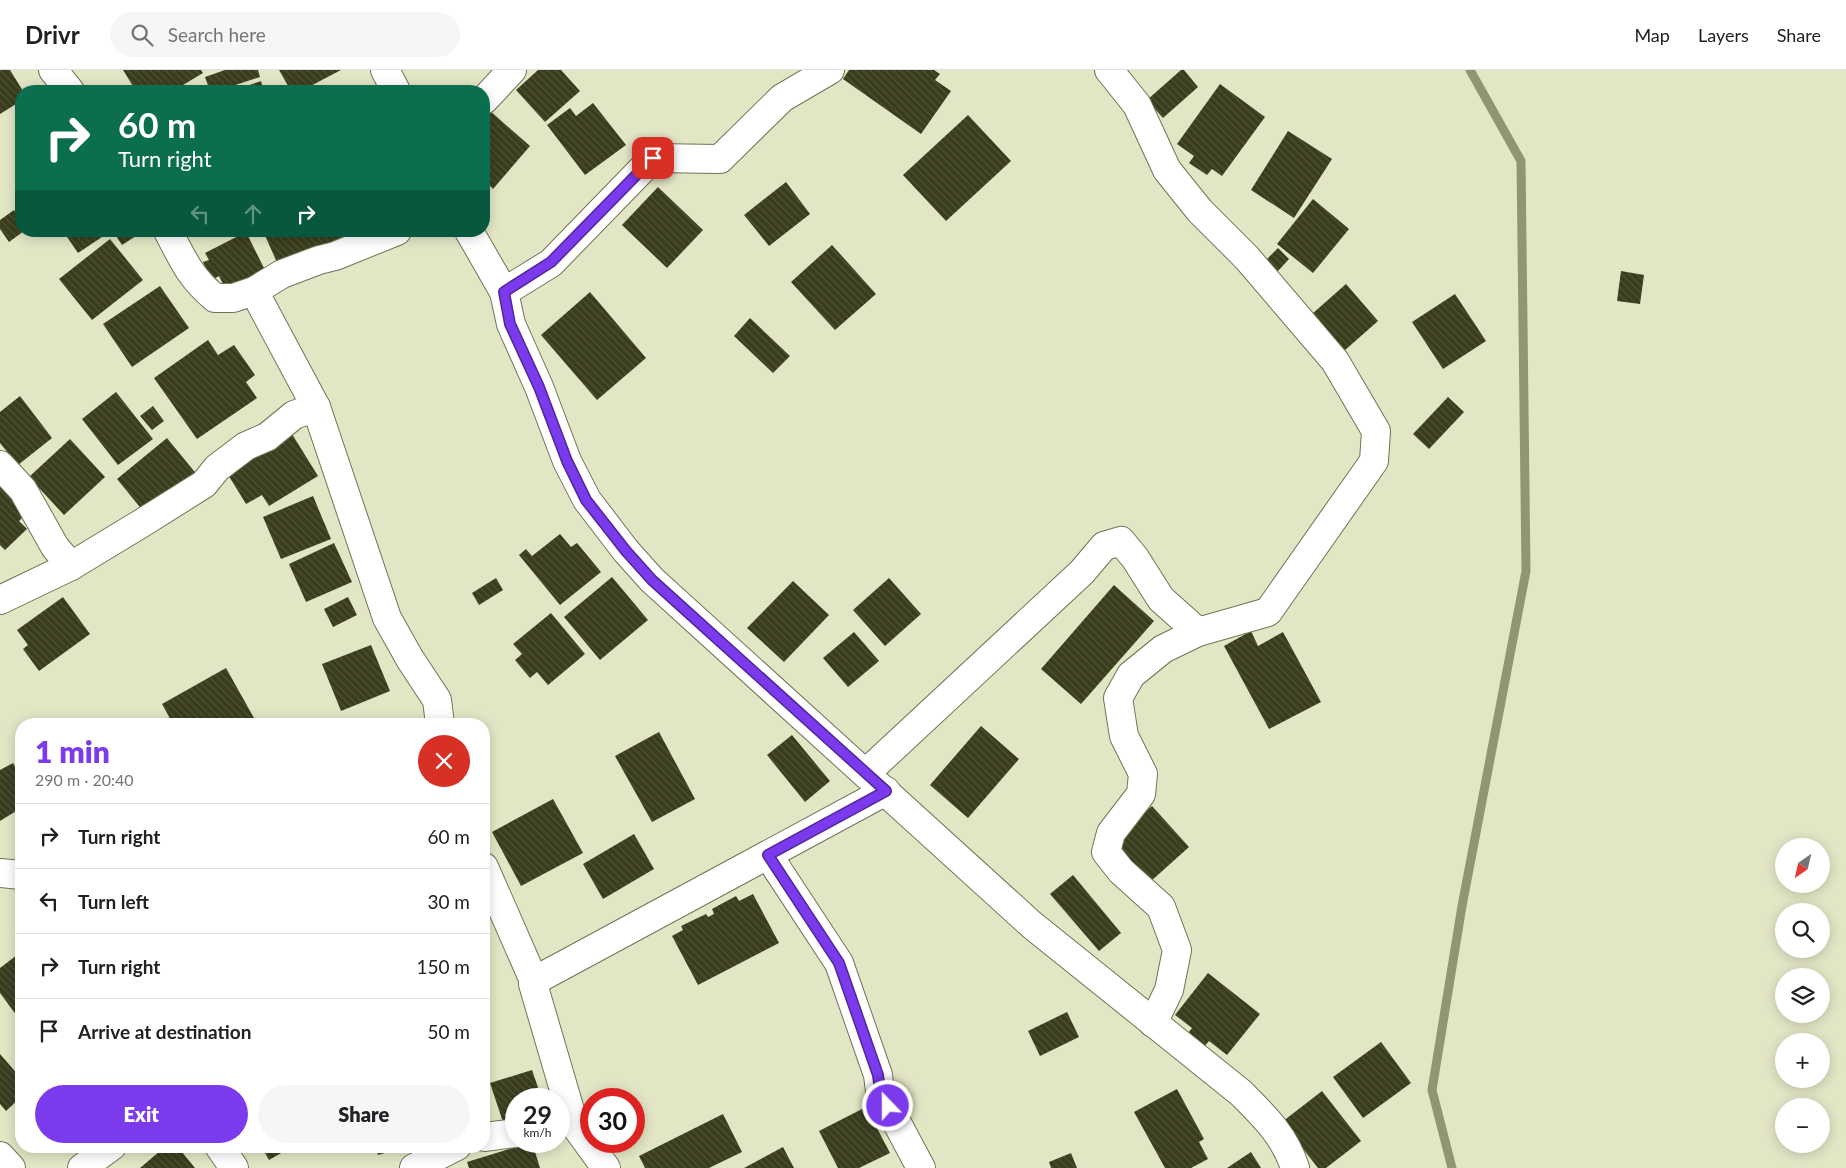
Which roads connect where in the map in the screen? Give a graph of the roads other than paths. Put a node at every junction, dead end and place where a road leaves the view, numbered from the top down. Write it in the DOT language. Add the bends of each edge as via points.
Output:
graph roads {
  1 [pos="53,70"];
  2 [pos="385,70"];
  3 [pos="512,70"];
  4 [pos="830,70"];
  5 [pos="1121,75"];
  6 [pos="65,85"];
  7 [pos="393,85"];
  8 [pos="490,94"];
  9 [pos="171,237"];
  10 [pos="382,237"];
  11 [pos="472,237"];
  12 [pos="254,291"];
  13 [pos="504,292"];
  14 [pos="316,407"];
  15 [pos="0,465"];
  16 [pos="71,566"];
  17 [pos="0,600"];
  18 [pos="1198,632"];
  19 [pos="439,718"];
  20 [pos="876,782"];
  21 [pos="768,855"];
  22 [pos="0,873"];
  23 [pos="15,874"];
  24 [pos="490,881"];
  25 [pos="534,981"];
  26 [pos="1153,1023"];
  27 [pos="557,1088"];
  28 [pos="570,1129"];
  29 [pos="505,1134"];
  30 [pos="490,1136"];
  31 [pos="102,1153"];
  32 [pos="224,1153"];
  33 [pos="443,1153"];
  34 [pos="0,1156"];
  35 [pos="11,1168"];
  36 [pos="82,1168"];
  37 [pos="234,1168"];
  38 [pos="414,1168"];
  39 [pos="606,1168"];
  40 [pos="921,1168"];
  41 [pos="1295,1168"];
  1 -- 6 [label="street"];
  2 -- 7 [label="street"];
  3 -- 8 [label="street"];
  4 -- 13 [label="street" via="782,98 720,159 653,158 551,262"];
  5 -- 18 [label="street" via="1167,170 1335,361 1376,431 1374,461 1268,612"];
  9 -- 12 [label="street" via="188,271 215,298 233,298"];
  10 -- 12 [label="street" via="282,274"];
  11 -- 13 [label="street"];
  12 -- 14 [label="street"];
  13 -- 20 [label="street" via="510,324 586,500 652,580"];
  14 -- 16 [label="street" via="294,415 267,437 246,446 217,468 204,484"];
  14 -- 19 [label="street" via="387,618 437,700"];
  15 -- 16 [label="street" via="23,490 55,547"];
  16 -- 17 [label="street"];
  18 -- 20 [label="street" via="1160,599 1135,558 1121,542 1104,546"];
  18 -- 26 [label="street" via="1162,649 1131,675 1118,698 1124,736 1144,774 1141,794 1111,833 1106,852 1122,872 1161,907 1177,950 1169,990"];
  20 -- 21 [label="street"];
  20 -- 26 [label="street" via="1032,925"];
  21 -- 25 [label="street"];
  21 -- 40 [label="street" via="839,963 878,1075 880,1091"];
  22 -- 23 [label="street"];
  24 -- 25 [label="street"];
  25 -- 27 [label="street"];
  26 -- 41 [label="street" via="1220,1074 1262,1113 1283,1140"];
  28 -- 39 [label="street"];
  29 -- 30 [label="street"];
  31 -- 36 [label="street"];
  32 -- 37 [label="street"];
  33 -- 38 [label="street"];
  34 -- 35 [label="street"];
}
